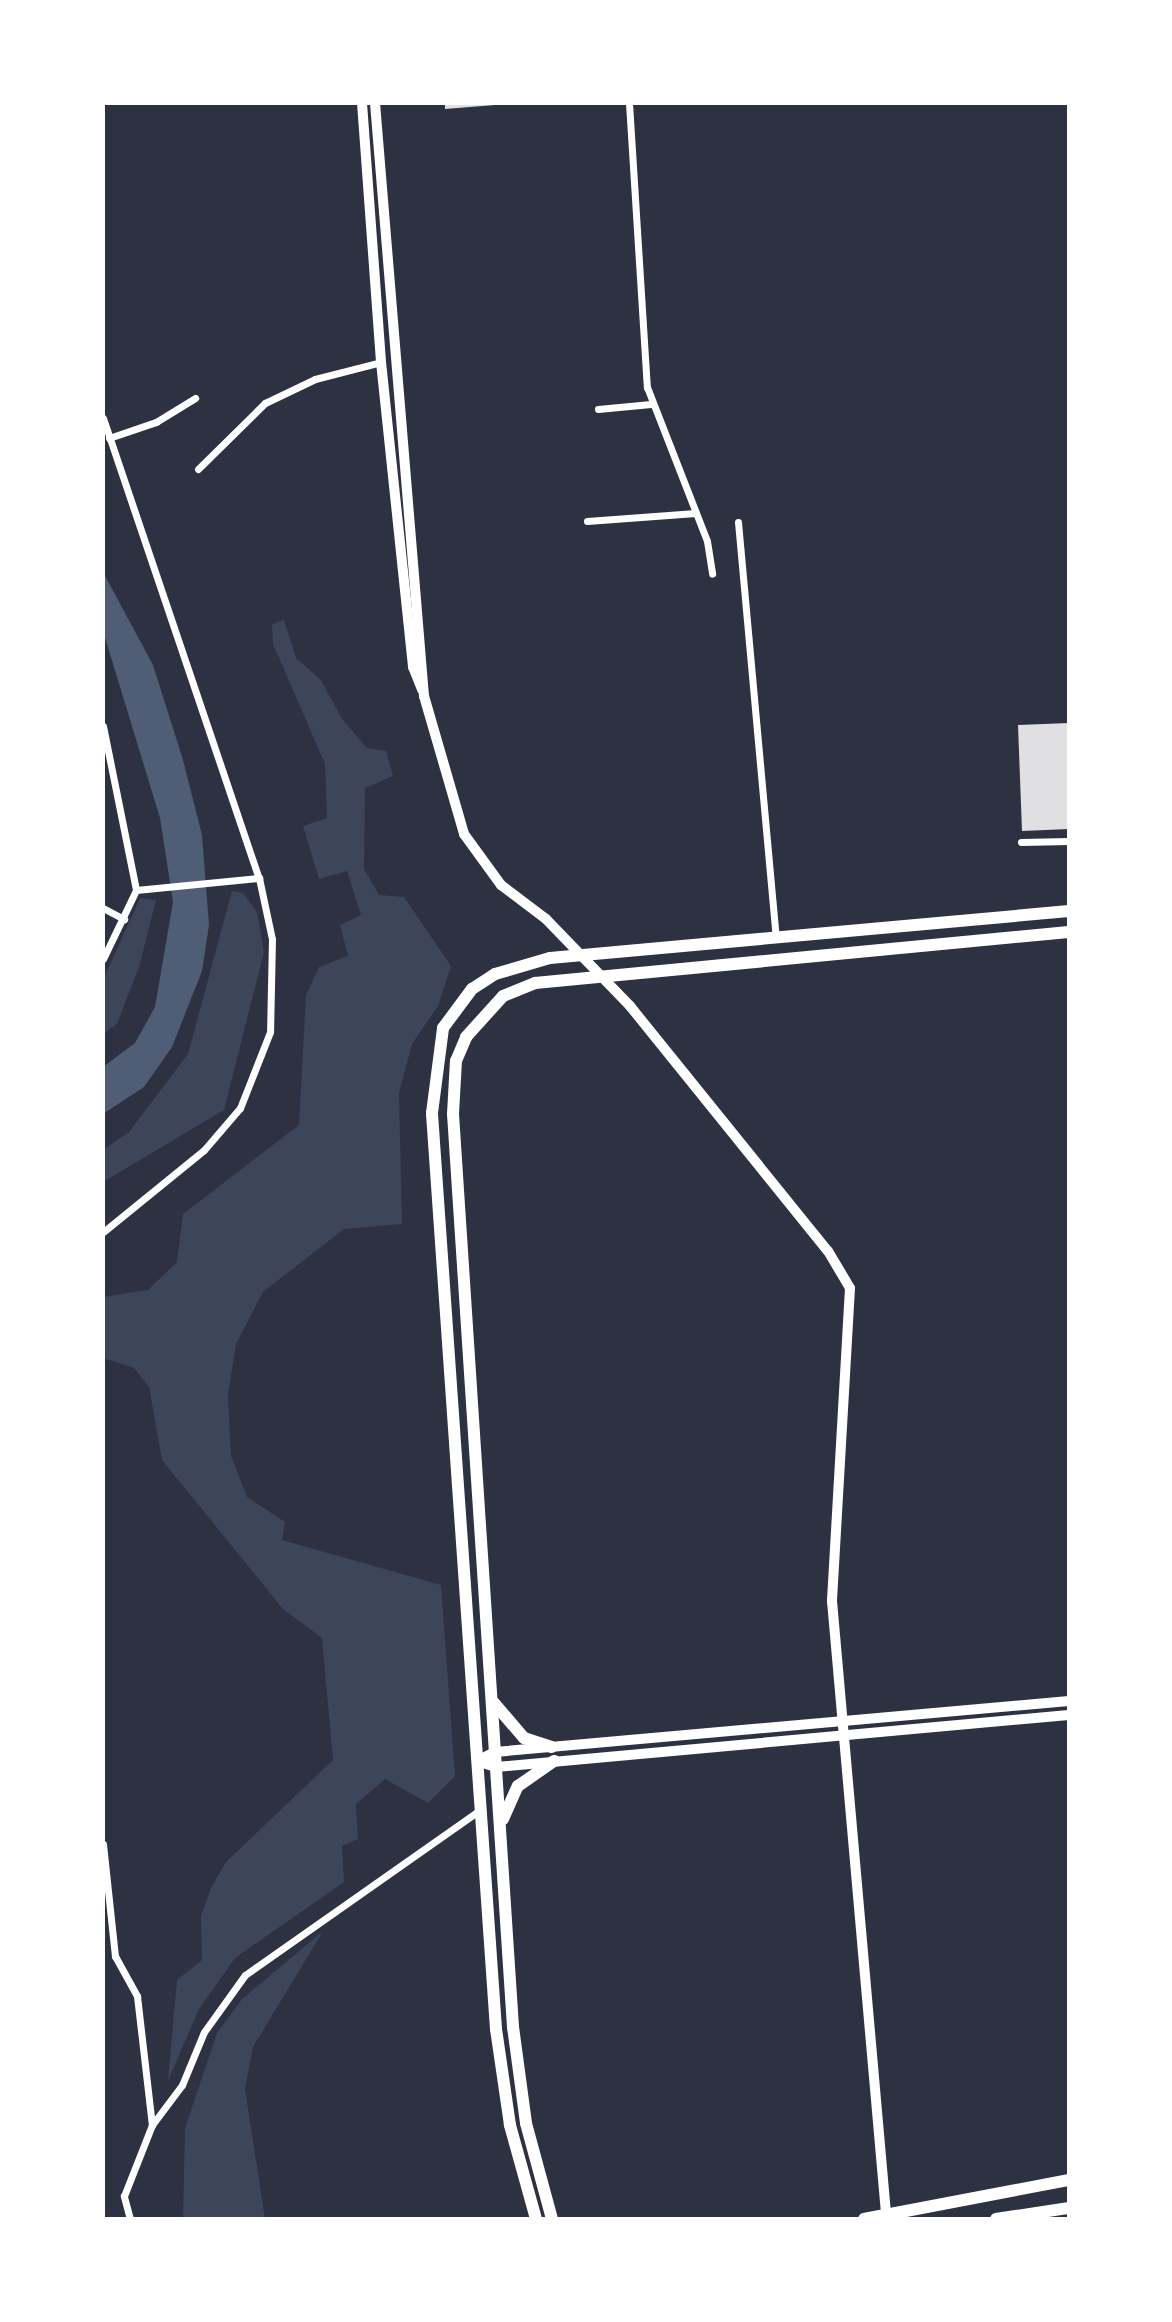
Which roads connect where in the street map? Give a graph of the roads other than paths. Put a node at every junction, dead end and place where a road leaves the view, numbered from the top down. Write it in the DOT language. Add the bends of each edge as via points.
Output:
graph roads {
  1 [pos="362,103"];
  2 [pos="375,103"];
  3 [pos="629,103"];
  4 [pos="386,282"];
  5 [pos="374,283"];
  6 [pos="381,362"];
  7 [pos="195,398"];
  8 [pos="651,404"];
  9 [pos="598,409"];
  10 [pos="103,418"];
  11 [pos="109,438"];
  12 [pos="198,469"];
  13 [pos="696,513"];
  14 [pos="587,521"];
  15 [pos="738,522"];
  16 [pos="414,556"];
  17 [pos="401,558"];
  18 [pos="712,574"];
  19 [pos="425,696"];
  20 [pos="103,726"];
  21 [pos="1069,841"];
  22 [pos="1021,842"];
  23 [pos="259,878"];
  24 [pos="136,890"];
  25 [pos="103,908"];
  26 [pos="1069,911"];
  27 [pos="124,919"];
  28 [pos="1069,932"];
  29 [pos="776,937"];
  30 [pos="581,955"];
  31 [pos="103,959"];
  32 [pos="600,974"];
  33 [pos="103,1232"];
  34 [pos="491,1693"];
  35 [pos="1069,1701"];
  36 [pos="1069,1715"];
  37 [pos="843,1721"];
  38 [pos="844,1735"];
  39 [pos="552,1747"];
  40 [pos="495,1752"];
  41 [pos="477,1760"];
  42 [pos="554,1761"];
  43 [pos="496,1767"];
  44 [pos="481,1809"];
  45 [pos="500,1833"];
  46 [pos="103,1844"];
  47 [pos="152,2125"];
  48 [pos="1069,2180"];
  49 [pos="1069,2208"];
  50 [pos="886,2213"];
  51 [pos="130,2219"];
  52 [pos="536,2219"];
  53 [pos="552,2219"];
  54 [pos="864,2219"];
  55 [pos="996,2219"];
  1 -- 5 [label="street"];
  2 -- 4 [label="street"];
  3 -- 8 [label="street"];
  4 -- 5 [label="street"];
  4 -- 16 [label="street"];
  5 -- 6 [label="street"];
  6 -- 12 [label="street" via="315,379 265,403"];
  6 -- 17 [label="street"];
  7 -- 11 [label="street" via="156,422"];
  8 -- 9 [label="street"];
  8 -- 13 [label="street"];
  10 -- 11 [label="street"];
  11 -- 23 [label="street"];
  13 -- 14 [label="street"];
  13 -- 18 [label="street"];
  15 -- 29 [label="street"];
  16 -- 17 [label="street"];
  16 -- 19 [label="street"];
  17 -- 19 [label="street" via="414,667"];
  19 -- 30 [label="street" via="464,834 501,886"];
  20 -- 24 [label="street"];
  21 -- 22 [label="street"];
  23 -- 24 [label="street"];
  23 -- 33 [label="street" via="272,939 270,1032 240,1108 204,1150"];
  24 -- 27 [label="street"];
  25 -- 27 [label="street"];
  26 -- 29 [label="main road"];
  27 -- 31 [label="street"];
  28 -- 32 [label="main road"];
  29 -- 30 [label="main road"];
  30 -- 32 [label="street"];
  30 -- 41 [label="main road" via="523,963 472,989 455,1007 435,1055 432,1113"];
  32 -- 34 [label="main road" via="535,983 503,996 480,1016 456,1061 453,1114"];
  32 -- 37 [label="street" via="828,1251 850,1288 852,1328 832,1548"];
  34 -- 39 [label="main road" via="513,1730"];
  34 -- 40 [label="main road"];
  35 -- 37 [label="street"];
  36 -- 38 [label="street"];
  37 -- 38 [label="street"];
  37 -- 39 [label="street"];
  38 -- 42 [label="street"];
  38 -- 50 [label="street"];
  39 -- 40 [label="street"];
  40 -- 41 [label="street"];
  40 -- 43 [label="main road"];
  41 -- 43 [label="street"];
  41 -- 44 [label="main road"];
  42 -- 43 [label="street"];
  42 -- 45 [label="main road" via="518,1786"];
  43 -- 45 [label="main road"];
  44 -- 47 [label="street" via="245,1975 204,2032 182,2085"];
  44 -- 52 [label="main road" via="502,2080"];
  45 -- 53 [label="main road" via="518,2076"];
  46 -- 47 [label="street" via="115,1956 136,1996"];
  47 -- 51 [label="street" via="124,2196"];
  48 -- 50 [label="main road"];
  49 -- 55 [label="main road"];
  50 -- 54 [label="main road"];
}
